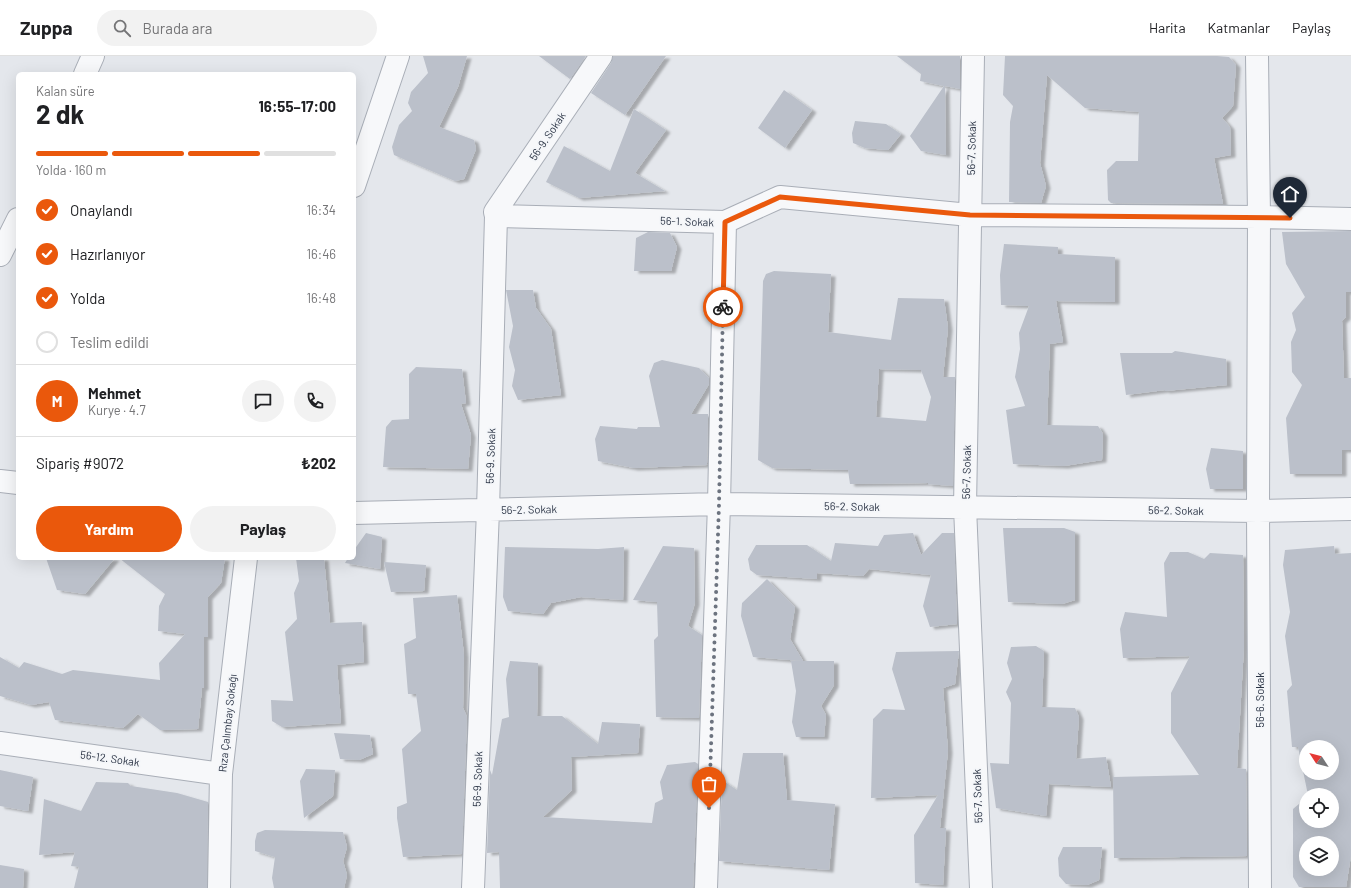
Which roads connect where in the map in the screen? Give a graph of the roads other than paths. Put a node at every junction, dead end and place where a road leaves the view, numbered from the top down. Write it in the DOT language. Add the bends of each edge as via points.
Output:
graph roads {
  1 [pos="93,56"];
  2 [pos="398,56"];
  3 [pos="601,56"];
  4 [pos="973,56"];
  5 [pos="1257,56"];
  6 [pos="86,72"];
  7 [pos="356,180"];
  8 [pos="970,215"];
  9 [pos="496,216"];
  10 [pos="1259,217"];
  11 [pos="1351,219"];
  12 [pos="725,222"];
  13 [pos="16,223"];
  14 [pos="0,256"];
  15 [pos="0,481"];
  16 [pos="16,483"];
  17 [pos="719,504"];
  18 [pos="965,508"];
  19 [pos="1351,509"];
  20 [pos="488,510"];
  21 [pos="1258,511"];
  22 [pos="356,513"];
  23 [pos="246,560"];
  24 [pos="0,742"];
  25 [pos="221,774"];
  26 [pos="219,888"];
  27 [pos="473,888"];
  28 [pos="706,888"];
  29 [pos="981,888"];
  30 [pos="1260,888"];
  1 -- 6 [label="street"];
  2 -- 7 [label="street"];
  3 -- 9 [label="street, 56-9. Sokak" via="495,212"];
  4 -- 8 [label="street, 56-7. Sokak"];
  5 -- 10 [label="street, 56-6. Sokak"];
  8 -- 10 [label="street, 56-1. Sokak"];
  8 -- 12 [label="street, 56-1. Sokak" via="780,197"];
  8 -- 18 [label="street, 56-7. Sokak"];
  9 -- 12 [label="street, 56-1. Sokak"];
  9 -- 20 [label="street, 56-9. Sokak"];
  10 -- 11 [label="street, 56-1. Sokak"];
  10 -- 21 [label="street, 56-6. Sokak"];
  12 -- 17 [label="street"];
  13 -- 14 [label="street"];
  15 -- 16 [label="street"];
  17 -- 18 [label="street, 56-2. Sokak"];
  17 -- 20 [label="street, 56-2. Sokak"];
  17 -- 28 [label="street"];
  18 -- 21 [label="street, 56-2. Sokak"];
  18 -- 29 [label="street, 56-7. Sokak"];
  19 -- 21 [label="street, 56-2. Sokak"];
  20 -- 22 [label="street, 56-2. Sokak"];
  20 -- 27 [label="street, 56-9. Sokak"];
  21 -- 30 [label="street, 56-6. Sokak"];
  23 -- 25 [label="street, Rıza Çalımbay Sokağı"];
  24 -- 25 [label="street, 56-12. Sokak"];
  25 -- 26 [label="street, Rıza Çalımbay Sokağı"];
}
